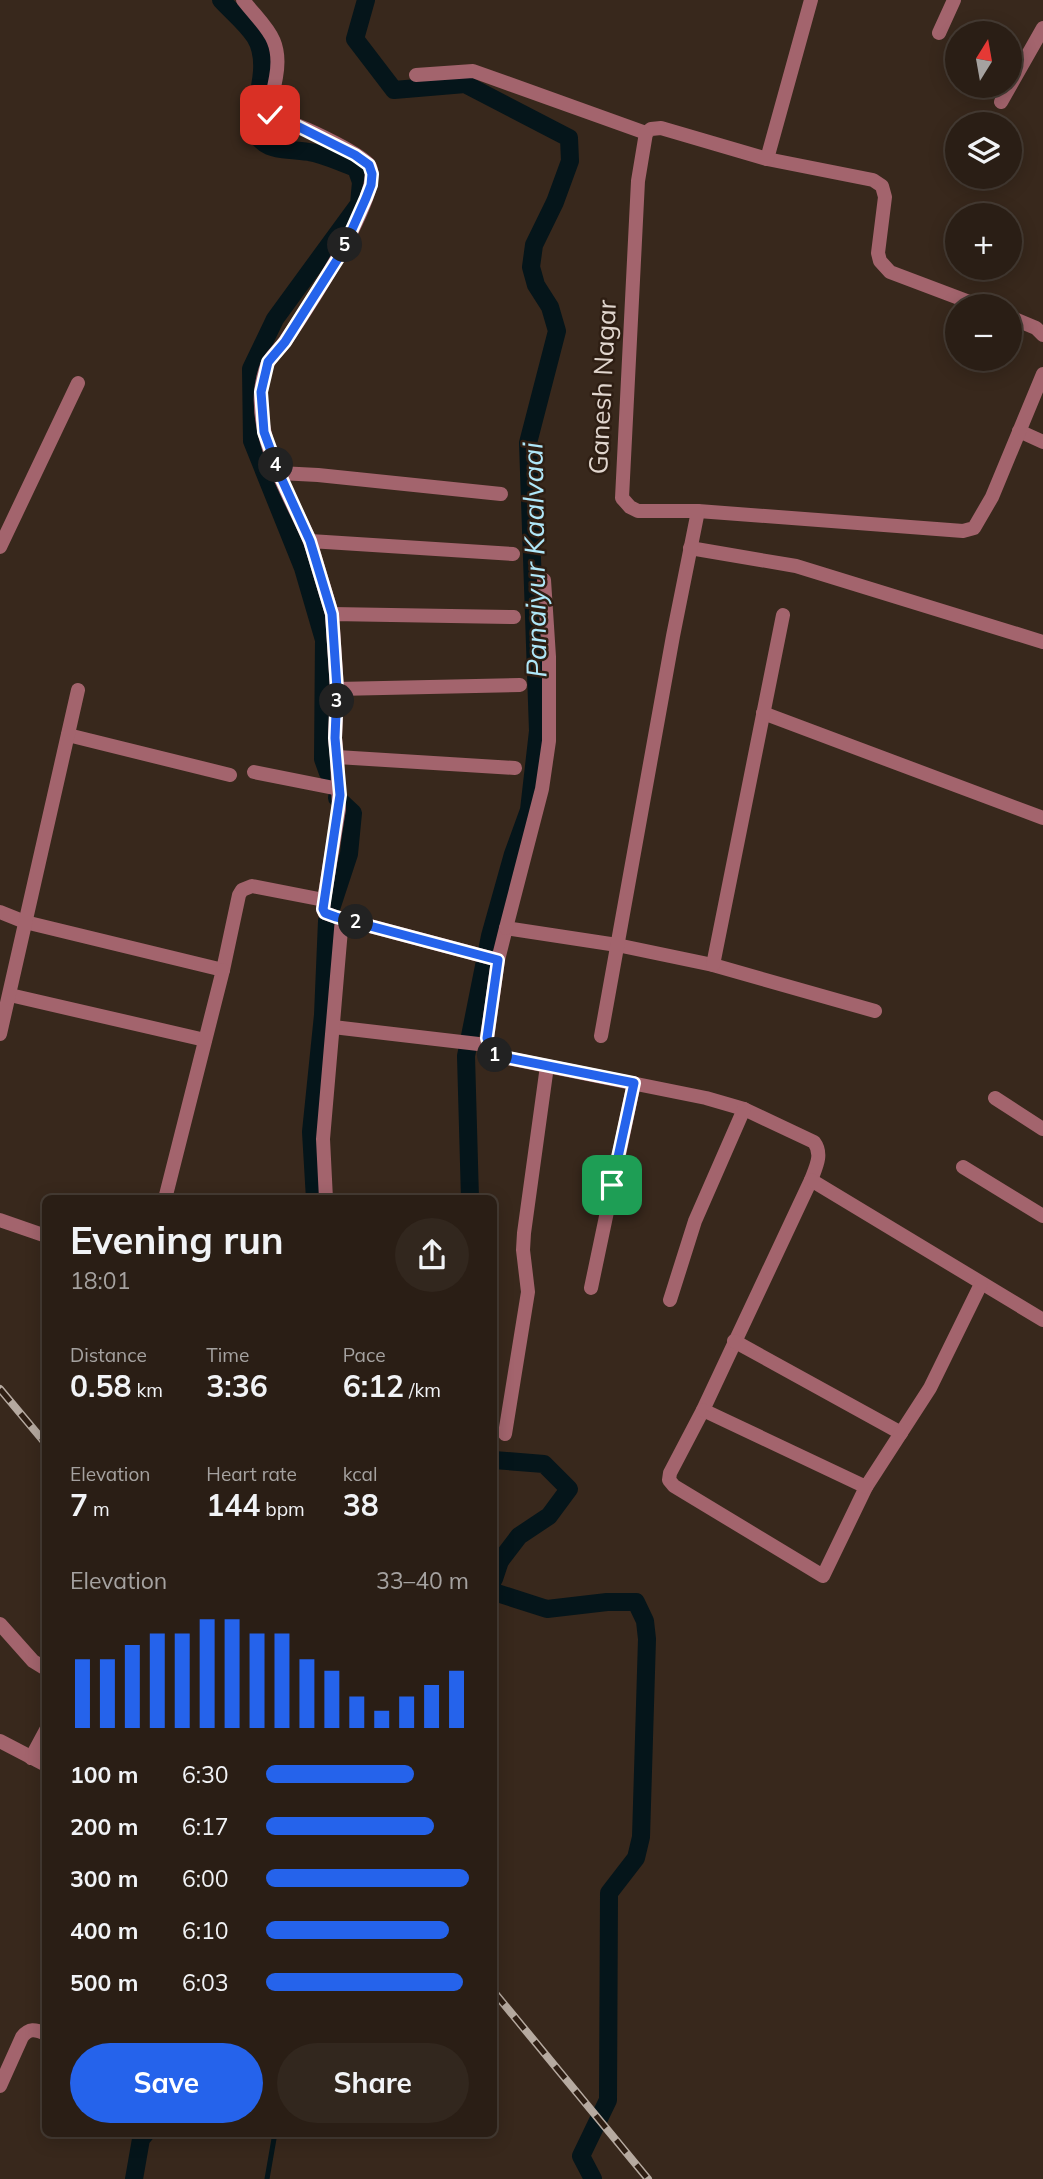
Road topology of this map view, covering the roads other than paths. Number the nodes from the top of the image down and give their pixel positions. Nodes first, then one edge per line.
1 (243, 0) edge
2 (811, 0) edge
3 (954, 0) edge
4 (1043, 28) edge
5 (939, 33) dead end
6 (416, 75) dead end
7 (1001, 103) dead end
8 (646, 133) junction
9 (767, 159) junction
10 (948, 294) edge
11 (1022, 322) edge
12 (1043, 335) edge
13 (1043, 374) edge
14 (78, 383) dead end
15 (1019, 432) junction
16 (1043, 442) edge
17 (279, 473) junction
18 (501, 494) dead end
19 (698, 511) junction
20 (310, 541) junction
21 (0, 547) edge
22 (690, 548) junction
23 (513, 554) dead end
24 (544, 580) dead end
25 (332, 614) junction
26 (783, 615) dead end
27 (514, 617) dead end
28 (1043, 642) edge
29 (520, 685) dead end
30 (337, 689) junction
31 (78, 690) dead end
32 (763, 713) junction
33 (68, 735) junction
34 (337, 757) junction
35 (515, 768) dead end
36 (254, 772) dead end
37 (230, 775) dead end
38 (339, 798) junction
39 (1043, 818) edge
40 (0, 912) edge
41 (331, 912) junction
42 (25, 922) junction
43 (506, 928) junction
44 (617, 945) junction
45 (494, 959) junction
46 (713, 965) junction
47 (223, 970) junction
48 (10, 995) junction
49 (875, 1011) dead end
50 (333, 1027) junction
51 (0, 1034) edge
52 (601, 1036) dead end
53 (205, 1040) junction
54 (482, 1045) junction
55 (547, 1066) junction
56 (634, 1083) junction
57 (995, 1098) dead end
58 (744, 1109) junction
59 (1043, 1129) edge
60 (963, 1167) dead end
61 (811, 1181) junction
62 (166, 1195) edge
63 (326, 1195) edge
64 (1043, 1216) edge
65 (0, 1220) edge
66 (42, 1235) edge
67 (981, 1284) junction
68 (591, 1288) dead end
69 (670, 1300) dead end
70 (1043, 1320) edge
71 (734, 1341) junction
72 (703, 1410) junction
73 (901, 1433) junction
74 (505, 1434) dead end
75 (866, 1487) junction
76 (0, 1624) edge
77 (42, 1667) edge
78 (42, 1737) edge
79 (0, 1741) edge
80 (31, 1758) junction
81 (42, 1763) edge
82 (42, 2033) edge
83 (0, 2086) edge

1 - 17 street
2 - 9 street
3 - 5 street
4 - 7 street
6 - 8 street
8 - 9 street
8 - 19 street, Ganesh Nagar
9 - 10 street
11 - 12 street
13 - 15 street
14 - 21 street
15 - 16 street
15 - 19 street
17 - 18 street
17 - 20 street
19 - 22 street
20 - 23 street
20 - 25 street
22 - 28 street
22 - 44 street
24 - 43 street
25 - 27 street
25 - 30 street
26 - 32 street
29 - 30 street
30 - 34 street
31 - 33 street
32 - 39 street
32 - 46 street
33 - 37 street
33 - 42 street
34 - 35 street
34 - 38 street
36 - 38 street
38 - 41 street
40 - 42 street
41 - 45 street
41 - 47 street
41 - 50 street
42 - 47 street
42 - 48 street
43 - 44 street
43 - 45 street
44 - 46 street
44 - 52 street
45 - 54 street
46 - 49 street
47 - 53 street
48 - 51 street
48 - 53 street
50 - 54 street
50 - 63 street
53 - 62 street
54 - 55 street
55 - 56 street
55 - 74 street
56 - 58 street
56 - 68 street
57 - 59 street
58 - 61 street
58 - 69 street
60 - 64 street
61 - 67 street
61 - 71 street
65 - 66 street
67 - 70 street
67 - 73 street
71 - 72 street
71 - 73 street
72 - 75 street
72 - 75 street
73 - 75 street
76 - 77 street
78 - 80 street
79 - 80 street
80 - 81 street
82 - 83 street

